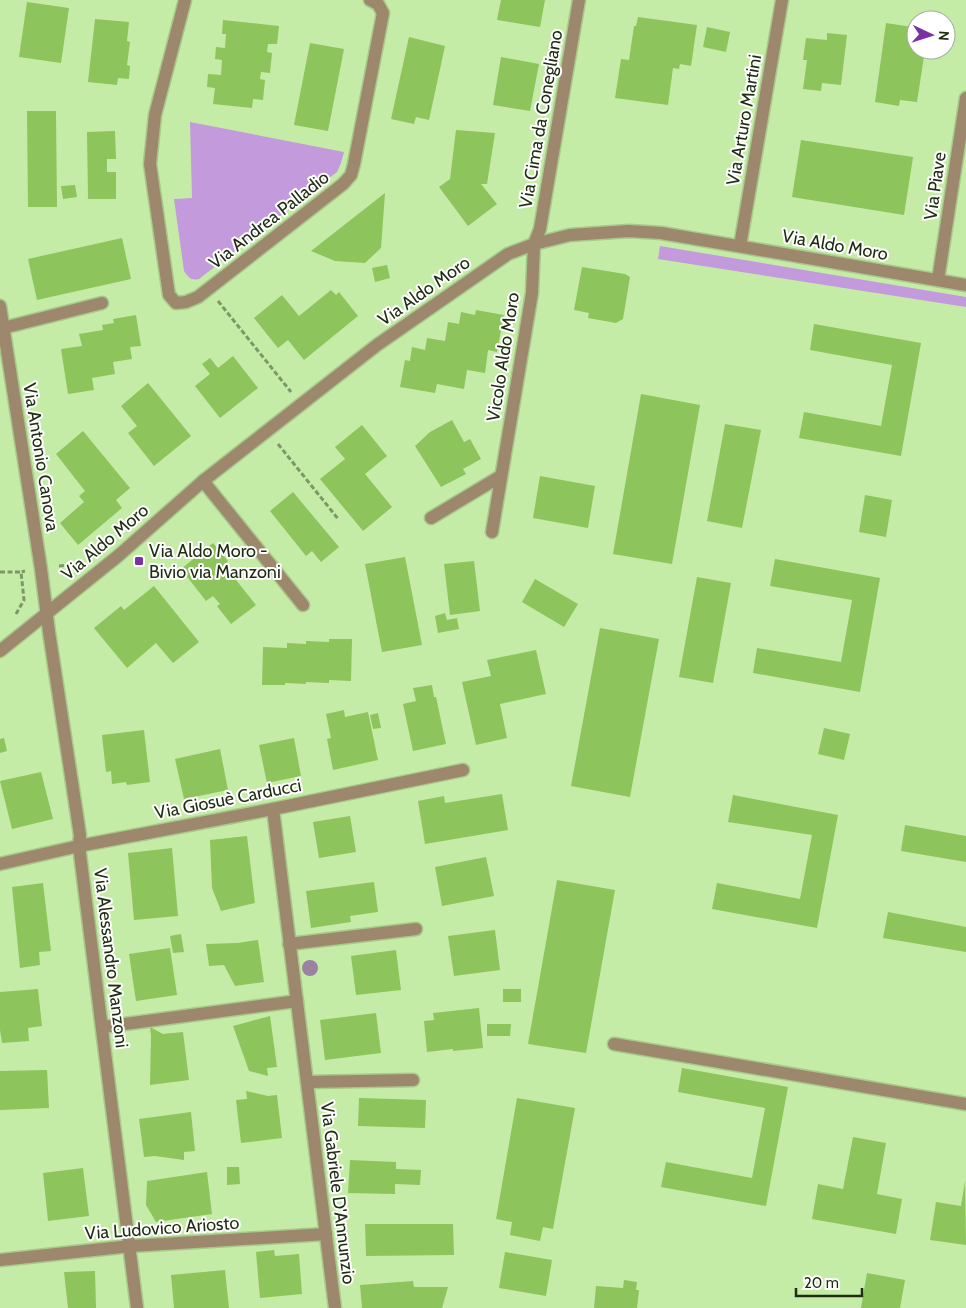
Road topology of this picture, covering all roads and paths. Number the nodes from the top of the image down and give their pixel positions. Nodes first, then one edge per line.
1 (185, 0) edge
2 (370, 0) edge
3 (579, 0) edge
4 (782, 0) edge
5 (966, 98) edge
6 (534, 244) junction
7 (740, 246) junction
8 (938, 280) junction
9 (966, 284) edge
10 (209, 289) junction
11 (102, 303) dead end
12 (0, 306) edge
13 (3, 328) junction
14 (293, 393) dead end
15 (278, 444) dead end
16 (501, 476) junction
17 (203, 482) junction
18 (431, 518) dead end
19 (338, 520) dead end
20 (492, 532) dead end
21 (64, 565) dead end
22 (59, 566) dead end
23 (28, 571) dead end
24 (0, 572) edge
25 (21, 572) junction
26 (303, 605) dead end
27 (46, 613) junction
28 (11, 618) dead end
29 (0, 651) edge
30 (463, 770) dead end
31 (272, 809) junction
32 (79, 846) junction
33 (0, 864) edge
34 (416, 929) dead end
35 (289, 944) junction
36 (297, 1002) junction
37 (102, 1027) junction
38 (614, 1044) dead end
39 (413, 1080) dead end
40 (307, 1082) junction
41 (966, 1104) edge
42 (326, 1234) junction
43 (131, 1246) junction
44 (0, 1260) edge
45 (137, 1308) edge
46 (335, 1308) edge

1 - 10 street, Via Andrea Palladio
2 - 10 street, Via Andrea Palladio
3 - 6 street, Via Cima da Conegliano
4 - 7 street, Via Arturo Martini
5 - 8 street, Via Piave
6 - 7 street, Via Aldo Moro
6 - 16 street, Vicolo Aldo Moro
6 - 17 street, Via Aldo Moro
7 - 8 street, Via Aldo Moro
8 - 9 street, Via Aldo Moro
10 - 14 path
11 - 13 street
12 - 13 street, Via Antonio Canova
13 - 27 street, Via Antonio Canova
15 - 19 path
16 - 18 street
16 - 20 street, Vicolo Aldo Moro
17 - 26 street
17 - 27 street, Via Aldo Moro
21 - 22 path
23 - 25 path
24 - 25 path
25 - 28 path
27 - 29 street, Via Aldo Moro
27 - 32 street, Via Alessandro Manzoni
30 - 31 street, Via Giosuè Carducci
31 - 32 street, Via Giosuè Carducci
31 - 35 street, Via Gabriele D'Annunzio
32 - 33 street, Via Giosuè Carducci
32 - 37 street, Via Alessandro Manzoni
34 - 35 street
35 - 36 street, Via Gabriele D'Annunzio
36 - 37 street
36 - 40 street, Via Gabriele D'Annunzio
37 - 43 street, Via Alessandro Manzoni
38 - 41 street
39 - 40 street, Via Gabriele D'Annunzio
40 - 42 street, Via Gabriele D'Annunzio
42 - 43 street, Via Ludovico Ariosto
42 - 46 street, Via Gabriele D'Annunzio
43 - 44 street, Via Ludovico Ariosto
43 - 45 street, Via Alessandro Manzoni

